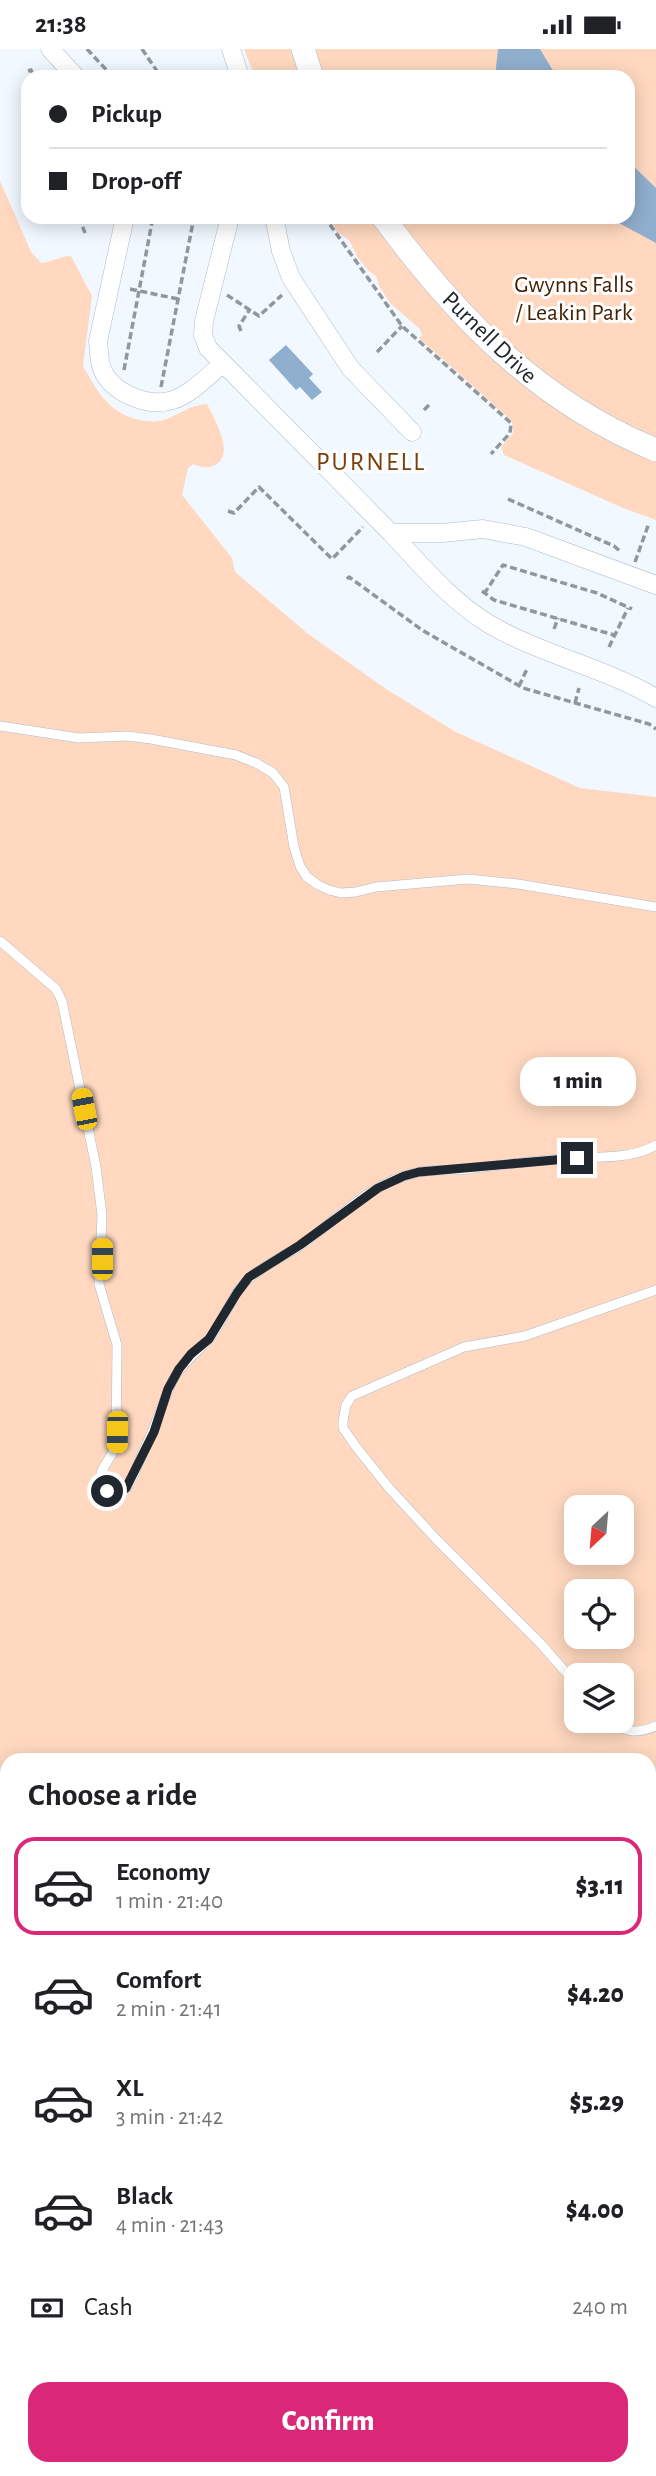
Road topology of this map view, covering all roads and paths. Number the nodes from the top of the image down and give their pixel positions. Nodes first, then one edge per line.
1 (50, 49) edge
2 (87, 49) edge
3 (142, 49) edge
4 (231, 49) edge
5 (303, 49) edge
6 (70, 70) edge
7 (106, 70) edge
8 (156, 70) edge
9 (238, 70) edge
10 (310, 70) edge
11 (82, 224) edge
12 (123, 224) edge
13 (152, 224) edge
14 (193, 224) edge
15 (228, 224) edge
16 (275, 224) edge
17 (330, 224) edge
18 (388, 224) edge
19 (85, 233) dead end
20 (295, 283) junction
21 (130, 289) dead end
22 (139, 291) junction
23 (212, 291) junction
24 (178, 299) junction
25 (251, 309) junction
26 (402, 326) junction
27 (241, 331) dead end
28 (377, 352) dead end
29 (222, 364) junction
30 (126, 373) dead end
31 (160, 391) dead end
32 (431, 403) dead end
33 (424, 410) dead end
34 (412, 432) dead end
35 (656, 450) edge
36 (491, 454) dead end
37 (508, 499) dead end
38 (228, 511) dead end
39 (560, 522) junction
40 (367, 523) dead end
41 (649, 523) dead end
42 (391, 533) junction
43 (555, 533) dead end
44 (635, 562) junction
45 (646, 563) dead end
46 (347, 579) dead end
47 (656, 585) edge
48 (558, 618) junction
49 (554, 629) dead end
50 (614, 635) junction
51 (609, 647) dead end
52 (527, 669) dead end
53 (519, 686) junction
54 (579, 688) dead end
55 (656, 698) edge
56 (575, 703) junction
57 (0, 726) edge
58 (656, 729) edge
59 (656, 907) edge
60 (0, 941) edge
61 (656, 1145) edge
62 (656, 1290) edge
63 (564, 1671) edge
64 (656, 1725) edge
65 (634, 1732) edge

1 - 6 street
2 - 7 path
3 - 8 path
4 - 9 street
5 - 10 street
11 - 19 path
12 - 29 street
13 - 22 path
14 - 24 path
15 - 23 street
16 - 20 street
17 - 26 path
18 - 35 street, Purnell Drive
20 - 25 path
20 - 34 street
21 - 22 path
22 - 24 path
22 - 30 path
23 - 25 path
23 - 29 street
24 - 31 path
25 - 27 path
26 - 28 path
26 - 36 path
29 - 42 street
32 - 33 path
37 - 39 path
38 - 40 path
39 - 43 path
39 - 44 path
41 - 44 path
42 - 47 street
42 - 55 street
44 - 45 path
46 - 53 path
48 - 49 path
48 - 50 path
48 - 50 path
50 - 51 path
52 - 53 path
53 - 56 path
54 - 56 path
56 - 58 path
57 - 59 lane
60 - 61 lane
62 - 63 lane
64 - 65 lane

